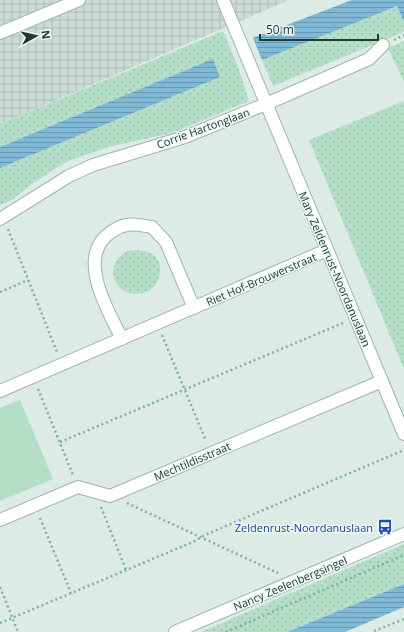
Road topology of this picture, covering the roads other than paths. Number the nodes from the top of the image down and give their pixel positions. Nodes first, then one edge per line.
1 (79, 0) edge
2 (223, 0) edge
3 (0, 33) edge
4 (383, 45) dead end
5 (266, 104) junction
6 (2, 218) edge
7 (328, 250) junction
8 (194, 308) junction
9 (122, 339) junction
10 (382, 381) junction
11 (0, 391) edge
12 (404, 434) edge
13 (0, 520) edge
14 (404, 534) edge
15 (175, 632) edge

1 - 3 street
2 - 5 street, Mary Zeldenrust-Noordanuslaan
4 - 5 street, Corrie Hartonglaan
5 - 6 street, Corrie Hartonglaan
5 - 7 street, Mary Zeldenrust-Noordanuslaan
7 - 8 street, Riet Hof-Brouwerstraat
7 - 10 street, Mary Zeldenrust-Noordanuslaan
8 - 9 street, Riet Hof-Brouwerstraat
8 - 9 street, Riet Hof-Brouwerstraat
9 - 11 street, Riet Hof-Brouwerstraat
10 - 12 street, Mary Zeldenrust-Noordanuslaan
10 - 13 street, Mechtildisstraat
14 - 15 street, Nancy Zeelenbergsingel

